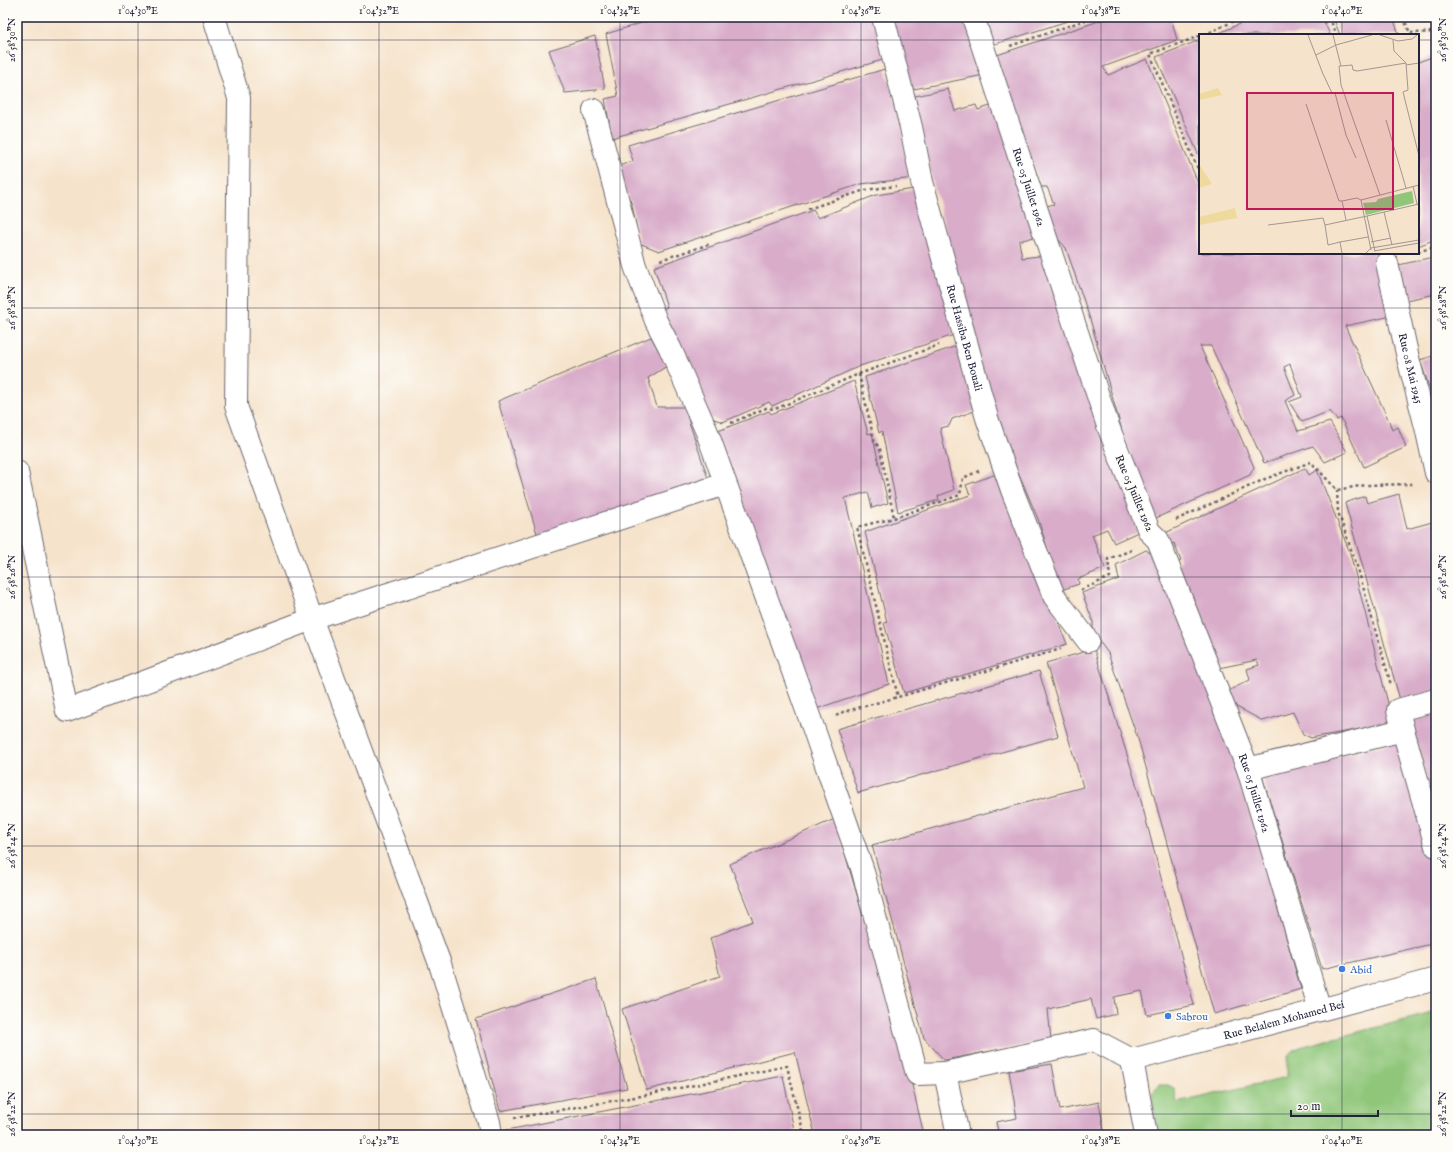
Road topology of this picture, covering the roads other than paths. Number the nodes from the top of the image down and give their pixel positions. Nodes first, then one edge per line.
1 (214, 17) edge
2 (883, 17) edge
3 (974, 17) edge
4 (594, 110) dead end
5 (1387, 263) dead end
6 (17, 472) edge
7 (1428, 479) edge
8 (725, 484) junction
9 (312, 619) junction
10 (1088, 641) road end
11 (1436, 700) edge
12 (1401, 720) junction
13 (1248, 769) junction
14 (1436, 846) edge
15 (1436, 979) edge
16 (1320, 1010) junction
17 (1132, 1060) junction
18 (945, 1073) junction
19 (490, 1129) edge
20 (958, 1135) edge
21 (1146, 1135) edge

1 - 9 street
2 - 10 street, Rue Hassiba Ben Bouali
3 - 13 street, Rue 05 Juillet 1962
4 - 8 street
5 - 7 street, Rue 08 Mai 1945
6 - 9 street
8 - 9 street
8 - 18 street
9 - 19 street
11 - 12 street
12 - 13 street
12 - 14 street
13 - 16 street, Rue 05 Juillet 1962
15 - 16 street, Rue Belalem Mohamed Bei
16 - 17 street, Rue Belalem Mohamed Bei
17 - 18 street
17 - 21 street
18 - 20 street

